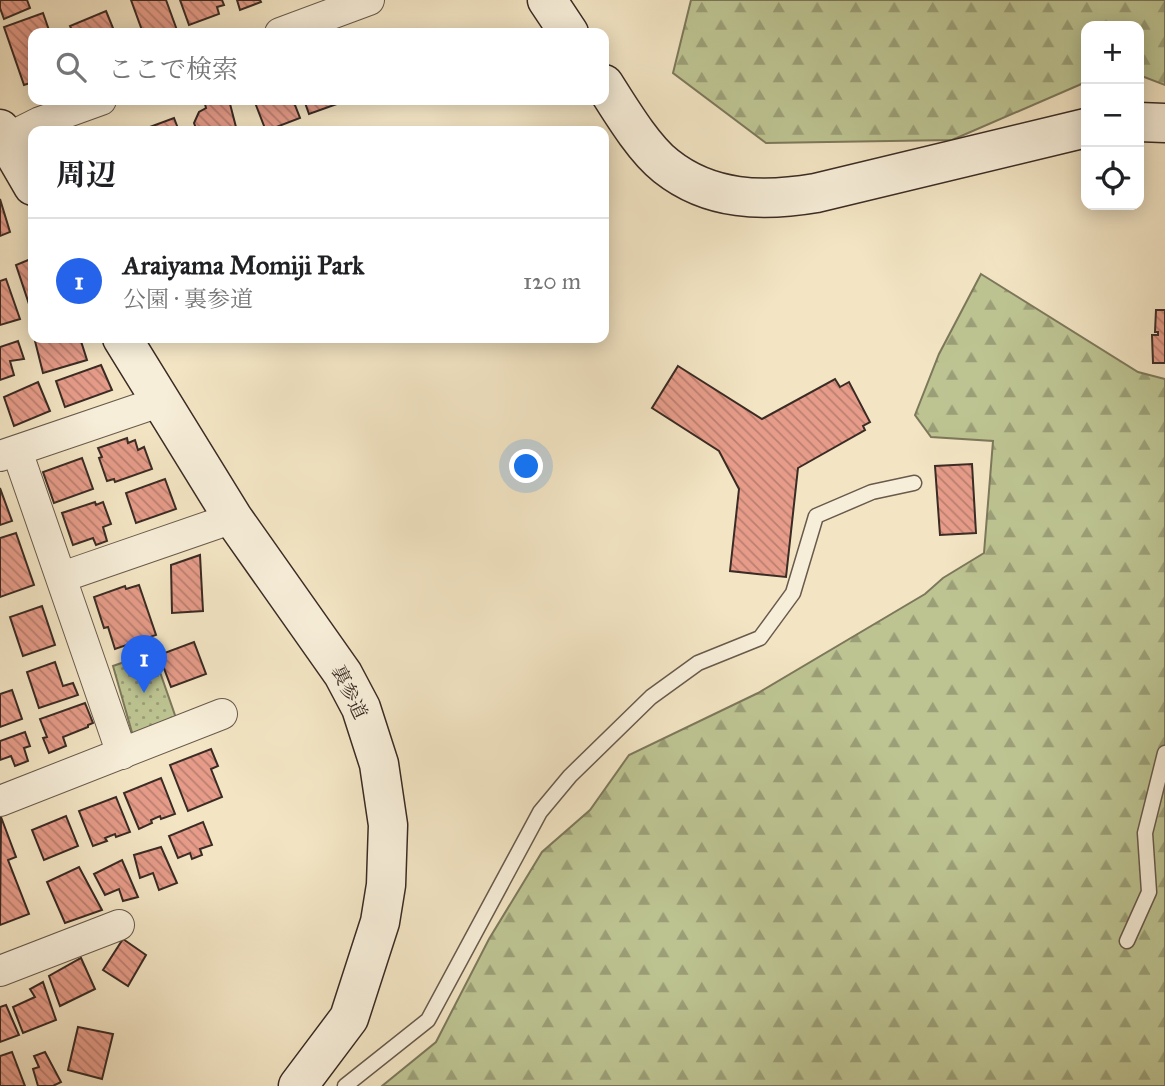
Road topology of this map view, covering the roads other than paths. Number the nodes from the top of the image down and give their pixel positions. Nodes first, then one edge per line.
1 (369, 0) edge
2 (547, 0) edge
3 (293, 28) edge
4 (566, 28) edge
5 (609, 91) edge
6 (87, 105) edge
7 (1144, 122) edge
8 (1165, 123) edge
9 (1081, 129) edge
10 (3, 134) edge
11 (28, 177) edge
12 (125, 343) edge
13 (159, 402) junction
14 (8, 453) edge
15 (914, 483) dead end
16 (233, 517) junction
17 (62, 577) junction
18 (222, 714) dead end
19 (1165, 753) edge
20 (122, 754) junction
21 (0, 801) edge
22 (119, 925) dead end
23 (1127, 941) dead end
24 (0, 971) edge
25 (298, 1086) edge
26 (345, 1086) edge

1 - 3 street
2 - 4 street
5 - 9 street
6 - 10 street
7 - 8 street
10 - 11 street
12 - 13 street, 裏参道
13 - 14 street
13 - 16 street, 裏参道
14 - 17 street
15 - 26 lane
16 - 17 street
16 - 25 street, 裏参道
17 - 20 street
18 - 20 street
19 - 23 lane
20 - 21 street
22 - 24 street

